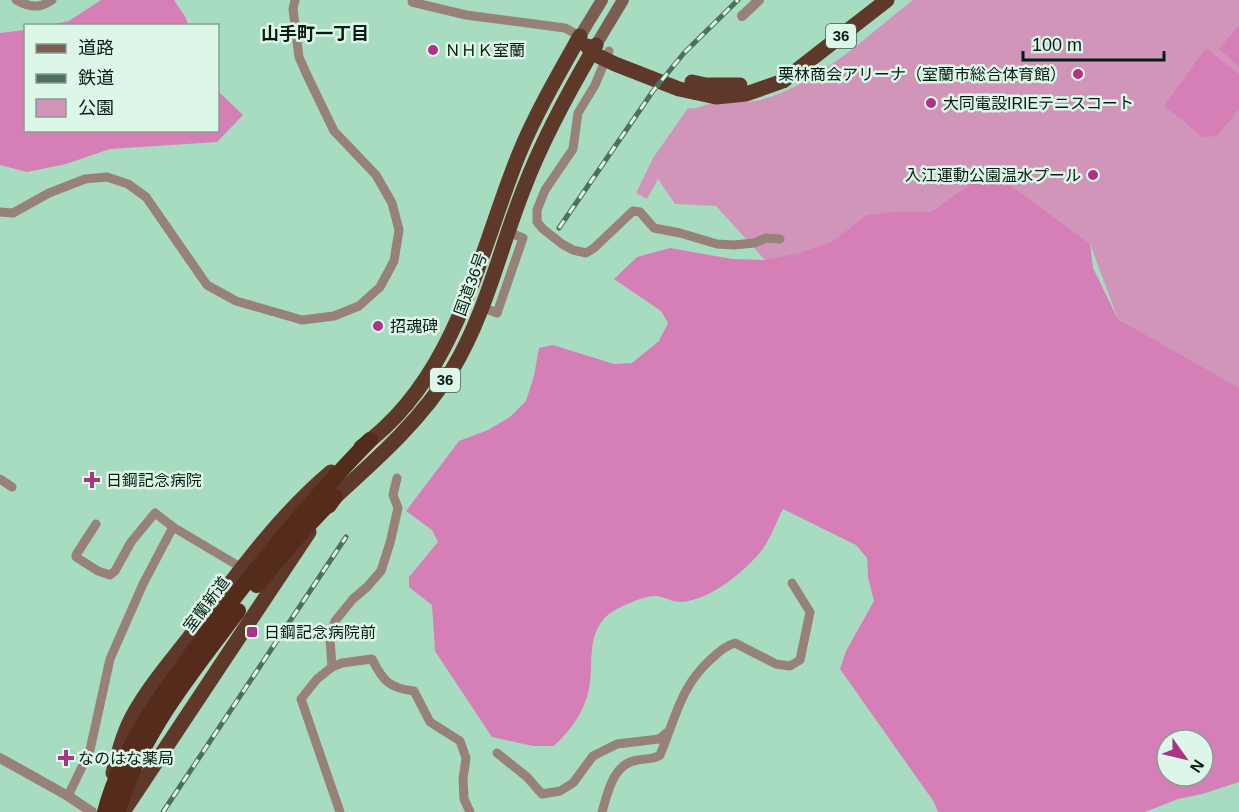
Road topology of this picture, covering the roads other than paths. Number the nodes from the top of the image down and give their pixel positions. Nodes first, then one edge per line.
1 (16, 0) edge
2 (52, 0) edge
3 (295, 0) edge
4 (602, 0) edge
5 (623, 0) edge
6 (759, 0) edge
7 (887, 0) edge
8 (412, 2) dead end
9 (742, 16) dead end
10 (580, 36) junction
11 (606, 55) junction
12 (0, 212) edge
13 (780, 239) dead end
14 (370, 440) junction
15 (397, 478) dead end
16 (0, 479) edge
17 (12, 487) dead end
18 (335, 497) junction
19 (96, 524) dead end
20 (173, 527) junction
21 (273, 557) junction
22 (242, 568) junction
23 (792, 583) dead end
24 (332, 667) junction
25 (670, 731) junction
26 (497, 753) dead end
27 (0, 758) edge
28 (68, 796) junction
29 (92, 812) edge
30 (98, 812) edge
31 (105, 812) edge
32 (117, 812) edge
33 (123, 812) edge
34 (340, 812) edge
35 (470, 812) edge
36 (602, 812) edge

1 - 2 street
3 - 12 street
4 - 10 main road
5 - 11 main road
6 - 9 street
7 - 11 highway, 36
8 - 10 street
10 - 11 highway
10 - 14 highway, 国道36号 / 36
11 - 13 street
11 - 18 highway, 国道36号 / 36
14 - 21 highway, 室蘭新道 / 36
14 - 22 highway, 国道36号
15 - 24 street
16 - 17 street
18 - 21 highway, 室蘭新道 / 36
18 - 33 highway, 国道36号
19 - 20 street
20 - 22 street
20 - 28 street
21 - 31 highway, 室蘭新道 / 36
21 - 32 highway, 室蘭新道 / 36
22 - 30 highway, 国道36号
23 - 25 street
24 - 34 street
24 - 35 street
25 - 26 street
25 - 36 street
27 - 28 street
28 - 29 street

